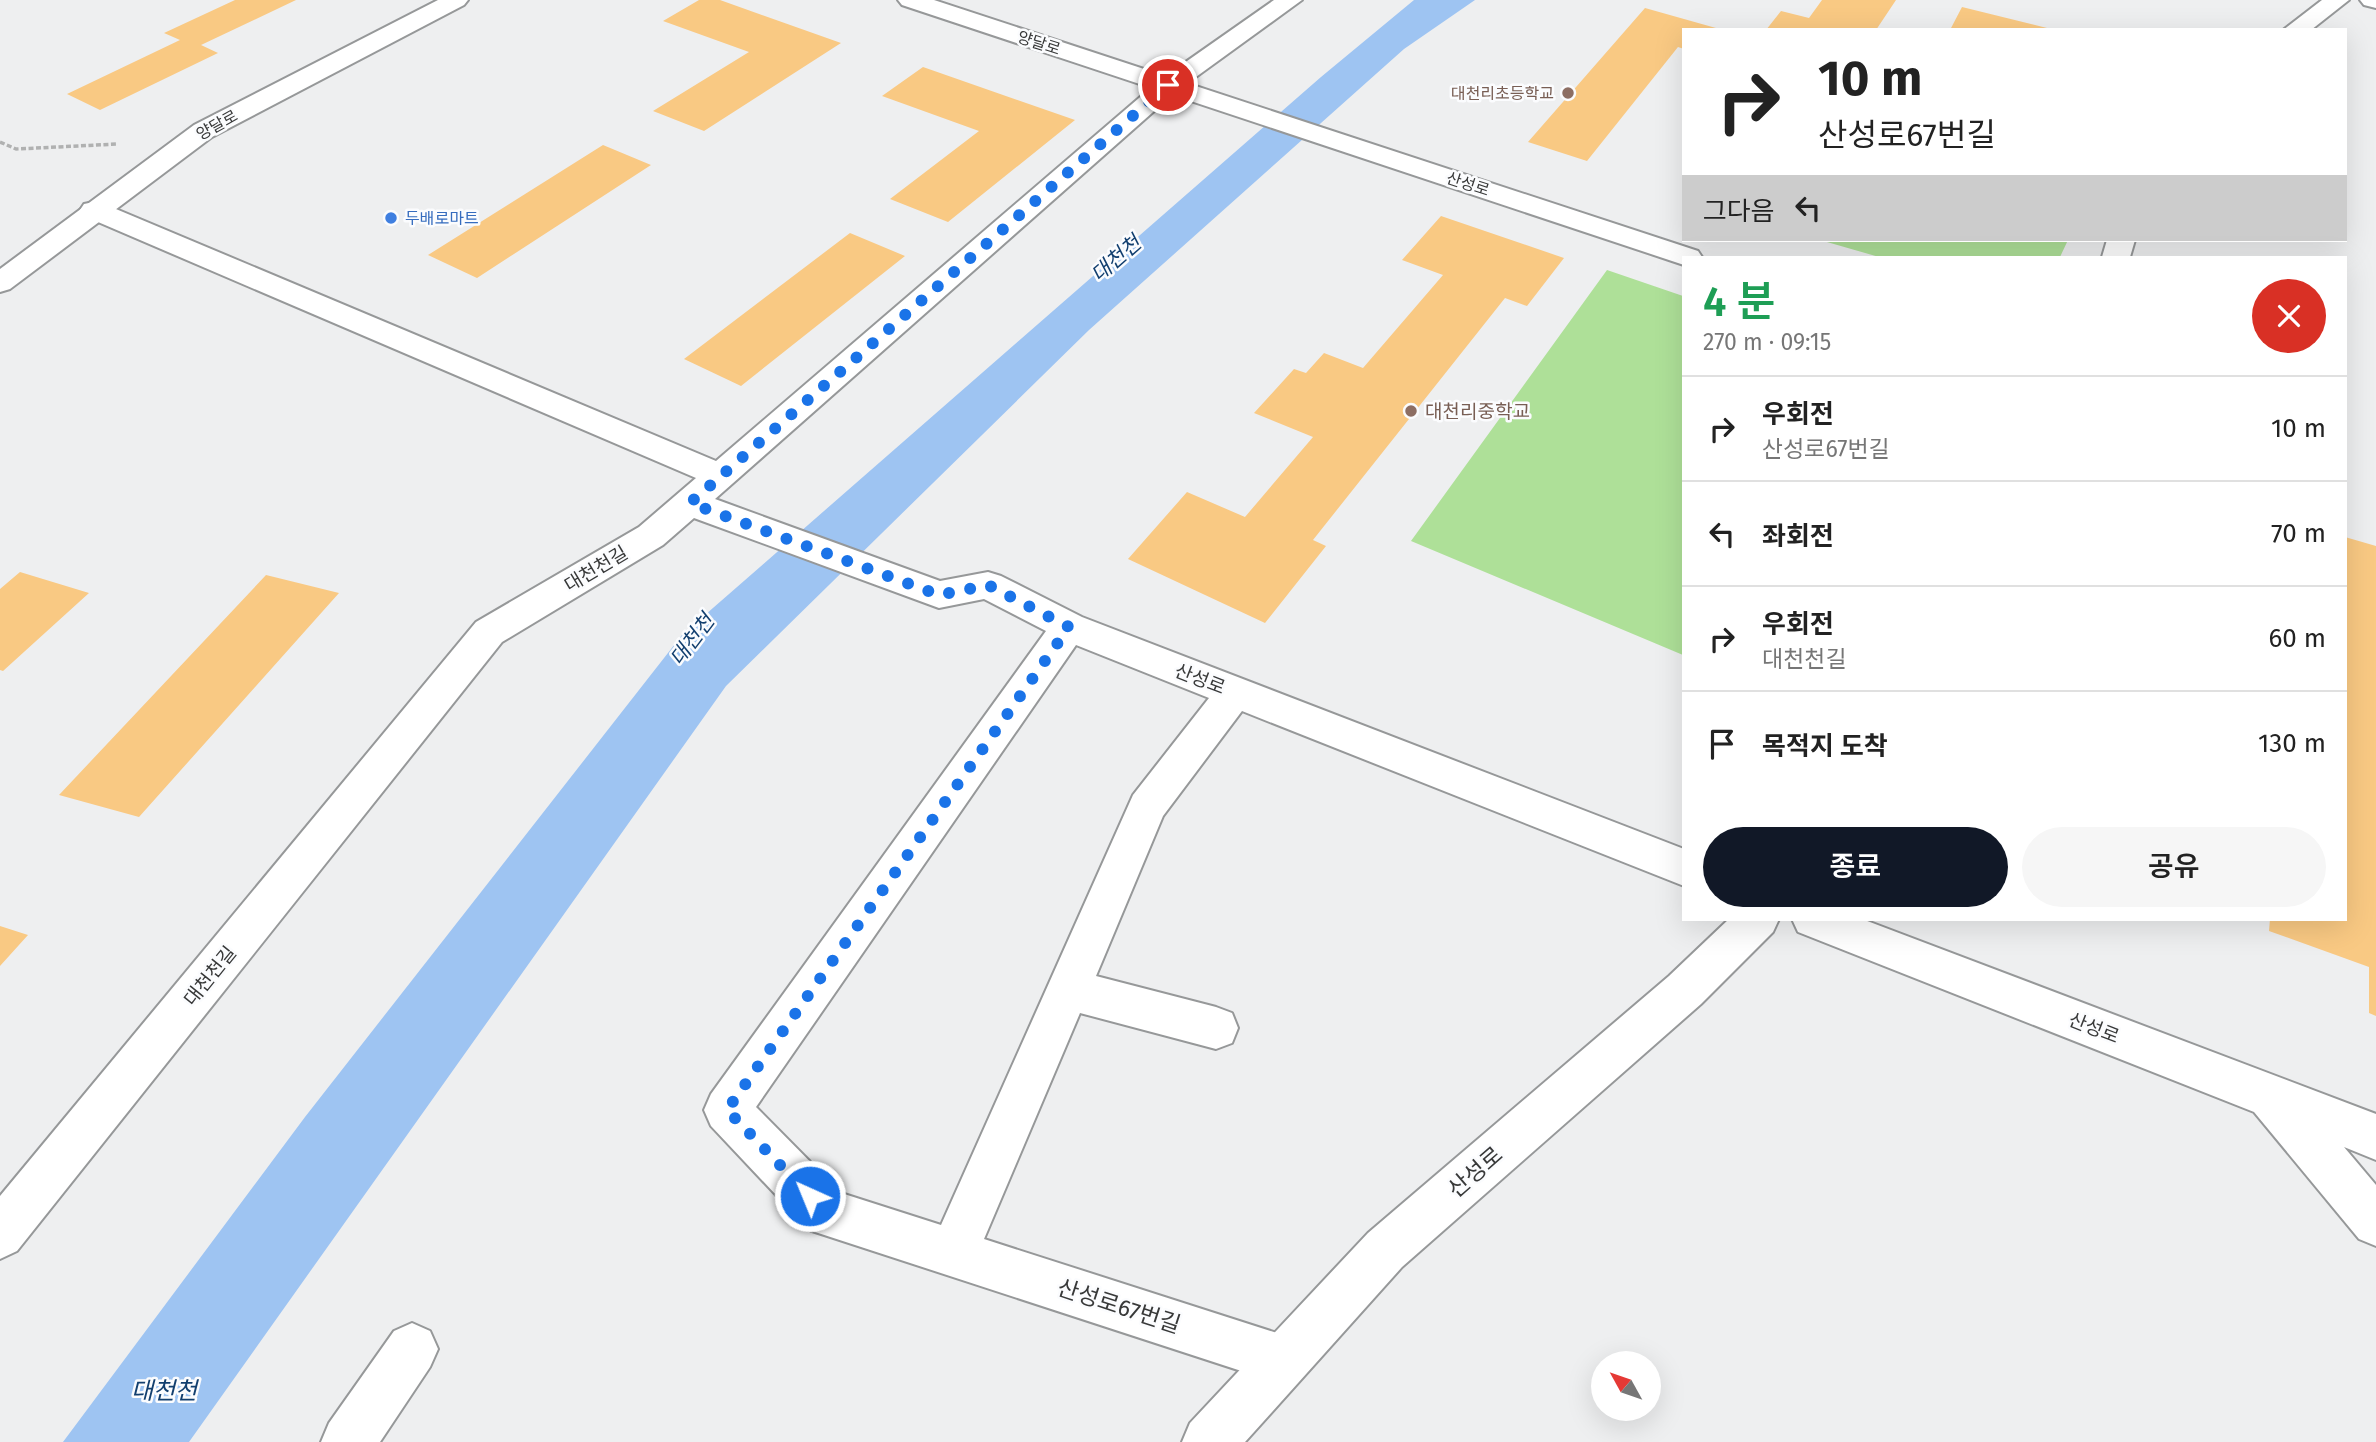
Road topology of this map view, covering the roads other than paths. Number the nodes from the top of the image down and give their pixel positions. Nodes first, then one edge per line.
1 (456, 0) edge
2 (910, 0) edge
3 (1290, 0) edge
4 (2337, 0) edge
5 (2298, 28) edge
6 (1184, 90) junction
7 (94, 210) junction
8 (1685, 256) edge
9 (0, 283) edge
10 (720, 476) junction
11 (690, 503) junction
12 (1069, 627) junction
13 (1235, 692) junction
14 (1682, 867) edge
15 (1756, 921) edge
16 (1818, 921) edge
17 (1067, 989) junction
18 (1216, 1028) dead end
19 (2268, 1095) junction
20 (2376, 1137) edge
21 (2376, 1222) edge
22 (0, 1234) edge
23 (953, 1254) junction
24 (412, 1349) dead end
25 (1284, 1359) junction
26 (348, 1442) edge
27 (1209, 1442) edge

1 - 7 street, 양달로
2 - 6 street, 양달로
3 - 6 street, 대천천길
4 - 5 street
6 - 8 street, 산성로
6 - 10 street, 대천천길
7 - 9 street, 양달로
7 - 10 street
10 - 11 street, 대천천길
11 - 12 street, 산성로
11 - 22 street, 대천천길
12 - 13 street, 산성로
12 - 23 street, 산성로67번길
13 - 14 street, 산성로
13 - 17 street
15 - 25 street, 산성로
16 - 19 street, 산성로
17 - 18 street
17 - 23 street
19 - 20 street, 산성로
19 - 21 street
23 - 25 street, 산성로67번길
24 - 26 street
25 - 27 street, 산성로

